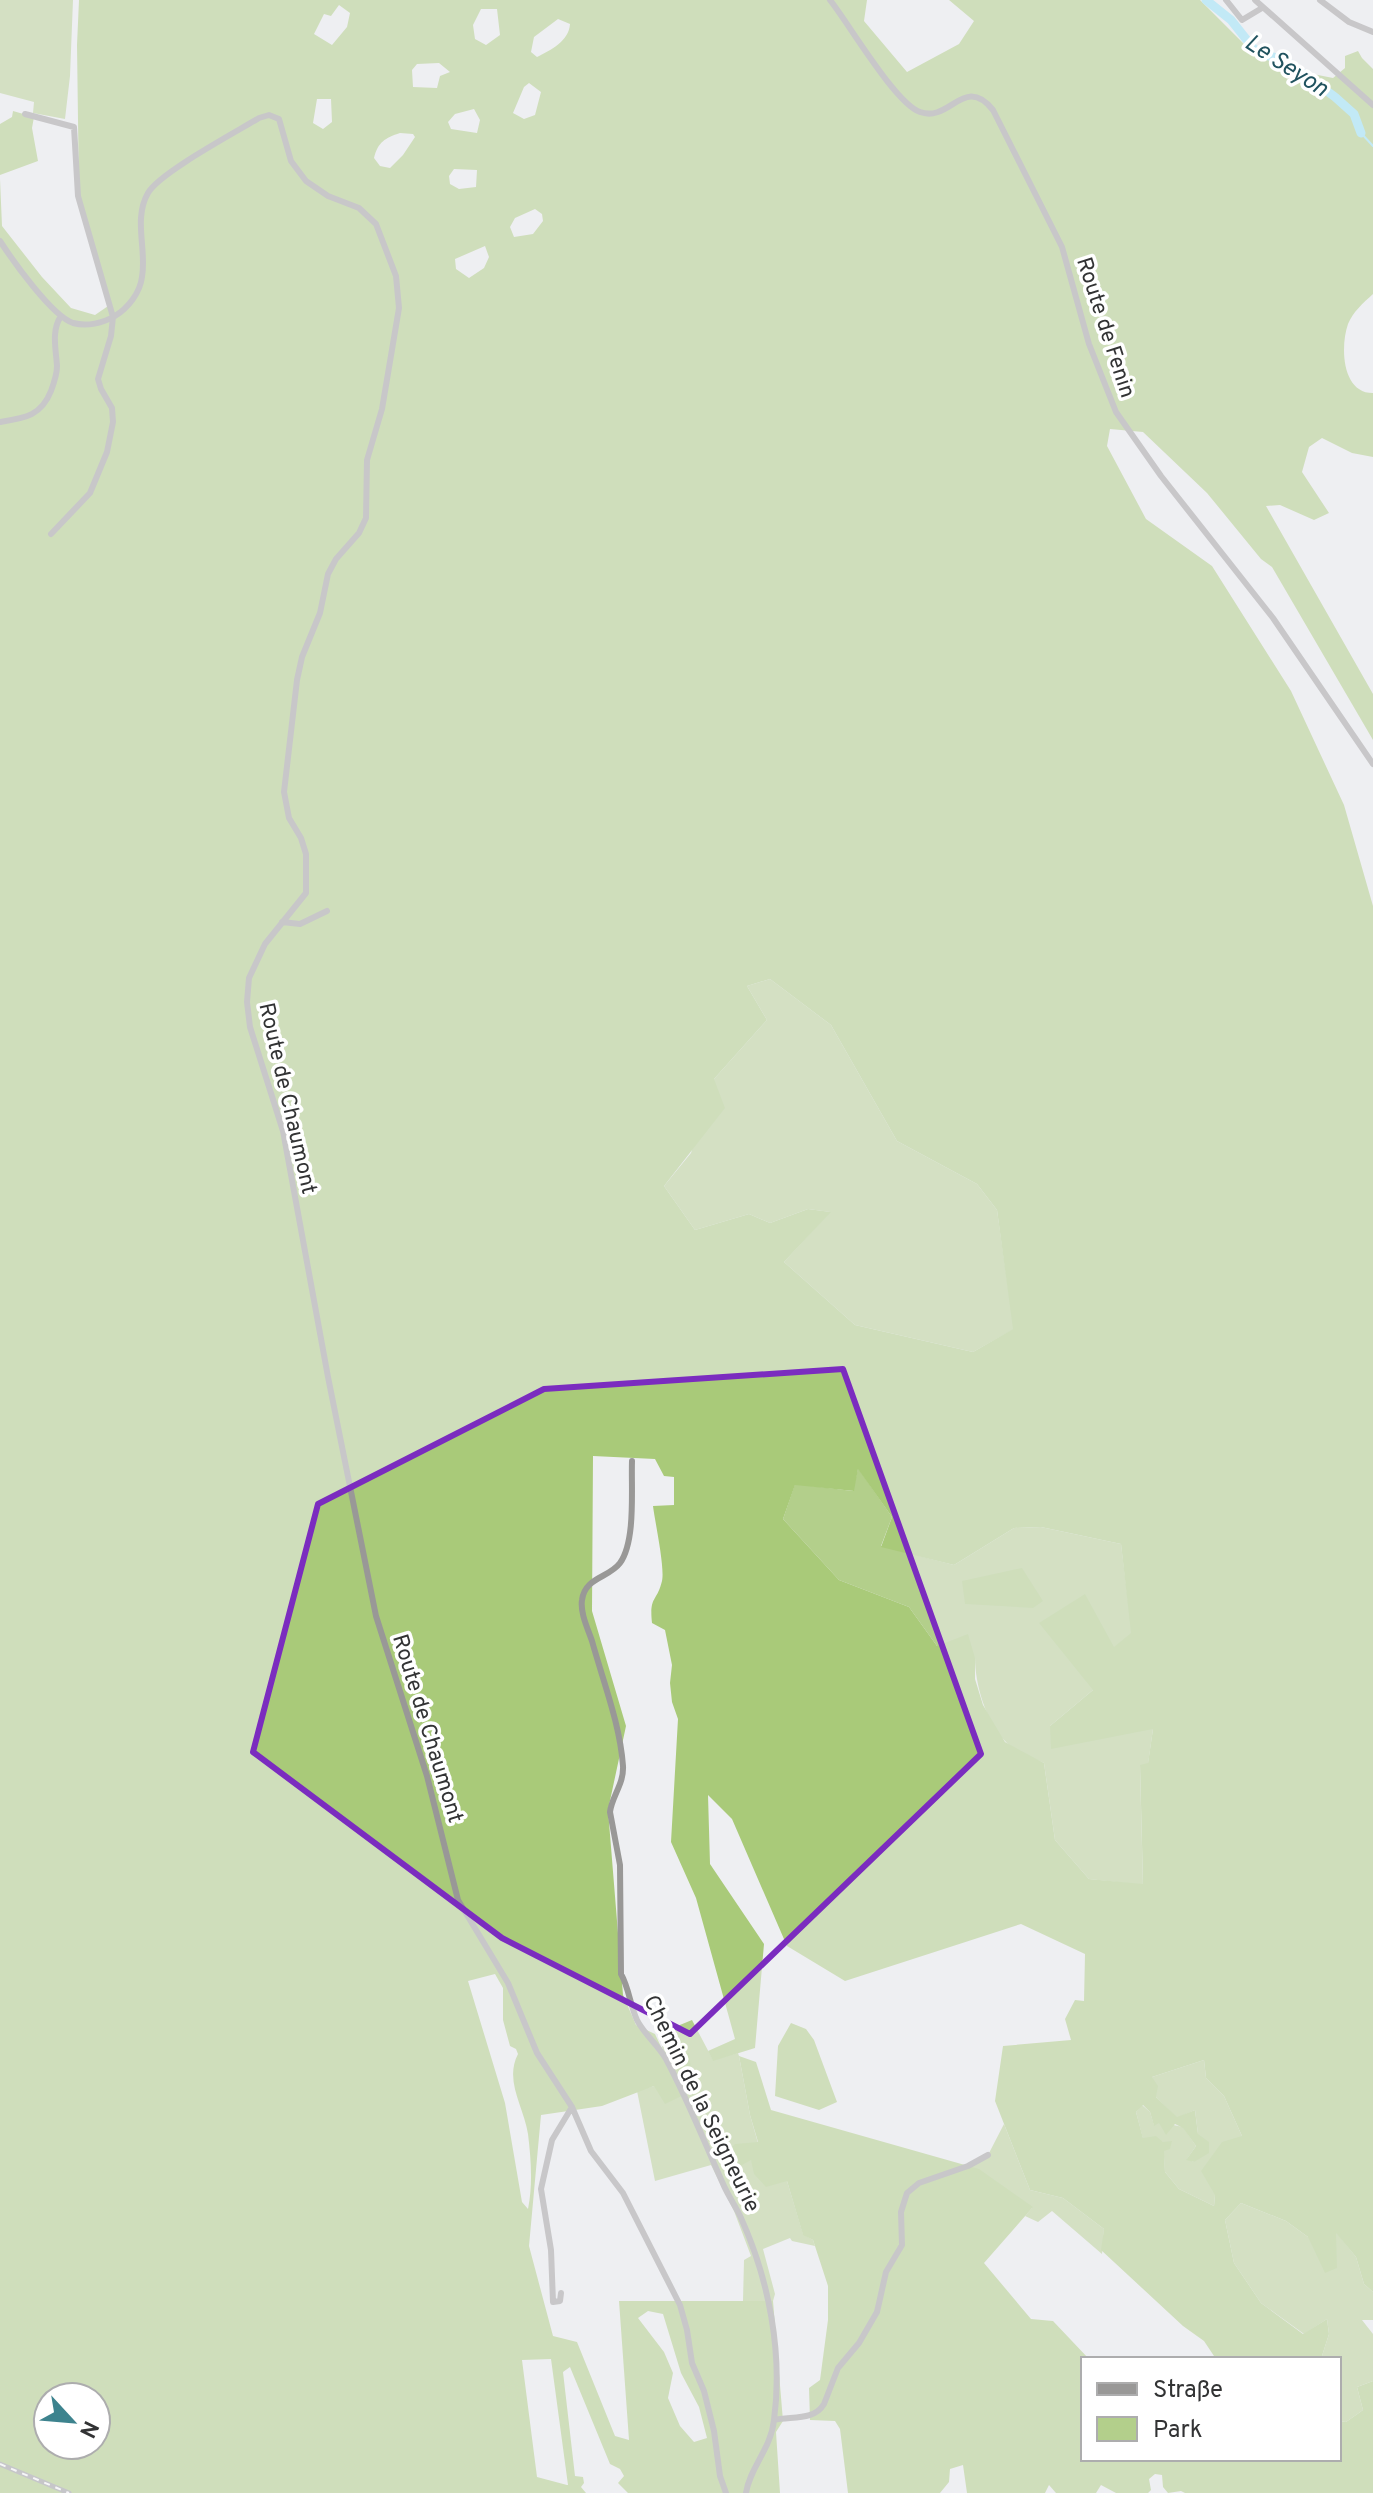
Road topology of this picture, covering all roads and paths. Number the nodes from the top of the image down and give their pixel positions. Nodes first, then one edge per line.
1 (830, 0) edge
2 (1226, 0) edge
3 (1255, 0) edge
4 (1320, 0) edge
5 (1262, 8) junction
6 (1373, 32) edge
7 (1373, 105) edge
8 (25, 114) dead end
9 (0, 241) edge
10 (61, 316) junction
11 (113, 317) junction
12 (0, 422) edge
13 (51, 534) dead end
14 (1373, 764) edge
15 (327, 911) dead end
16 (282, 922) junction
17 (632, 1461) dead end
18 (572, 2107) junction
19 (988, 2155) dead end
20 (561, 2293) dead end
21 (774, 2420) junction
22 (726, 2493) edge
23 (746, 2493) edge

1 - 14 street, Route de Fenin
2 - 5 street
3 - 5 street
4 - 6 street
5 - 7 street
8 - 11 street
9 - 10 street
10 - 11 street
10 - 12 street
11 - 13 street
11 - 16 street, Route de Chaumont
15 - 16 street
16 - 18 street, Route de Chaumont
17 - 21 street, Chemin de la Seigneurie
18 - 20 street
18 - 22 street, Route de Chaumont
19 - 21 street
21 - 23 street, Chemin de la Seigneurie

